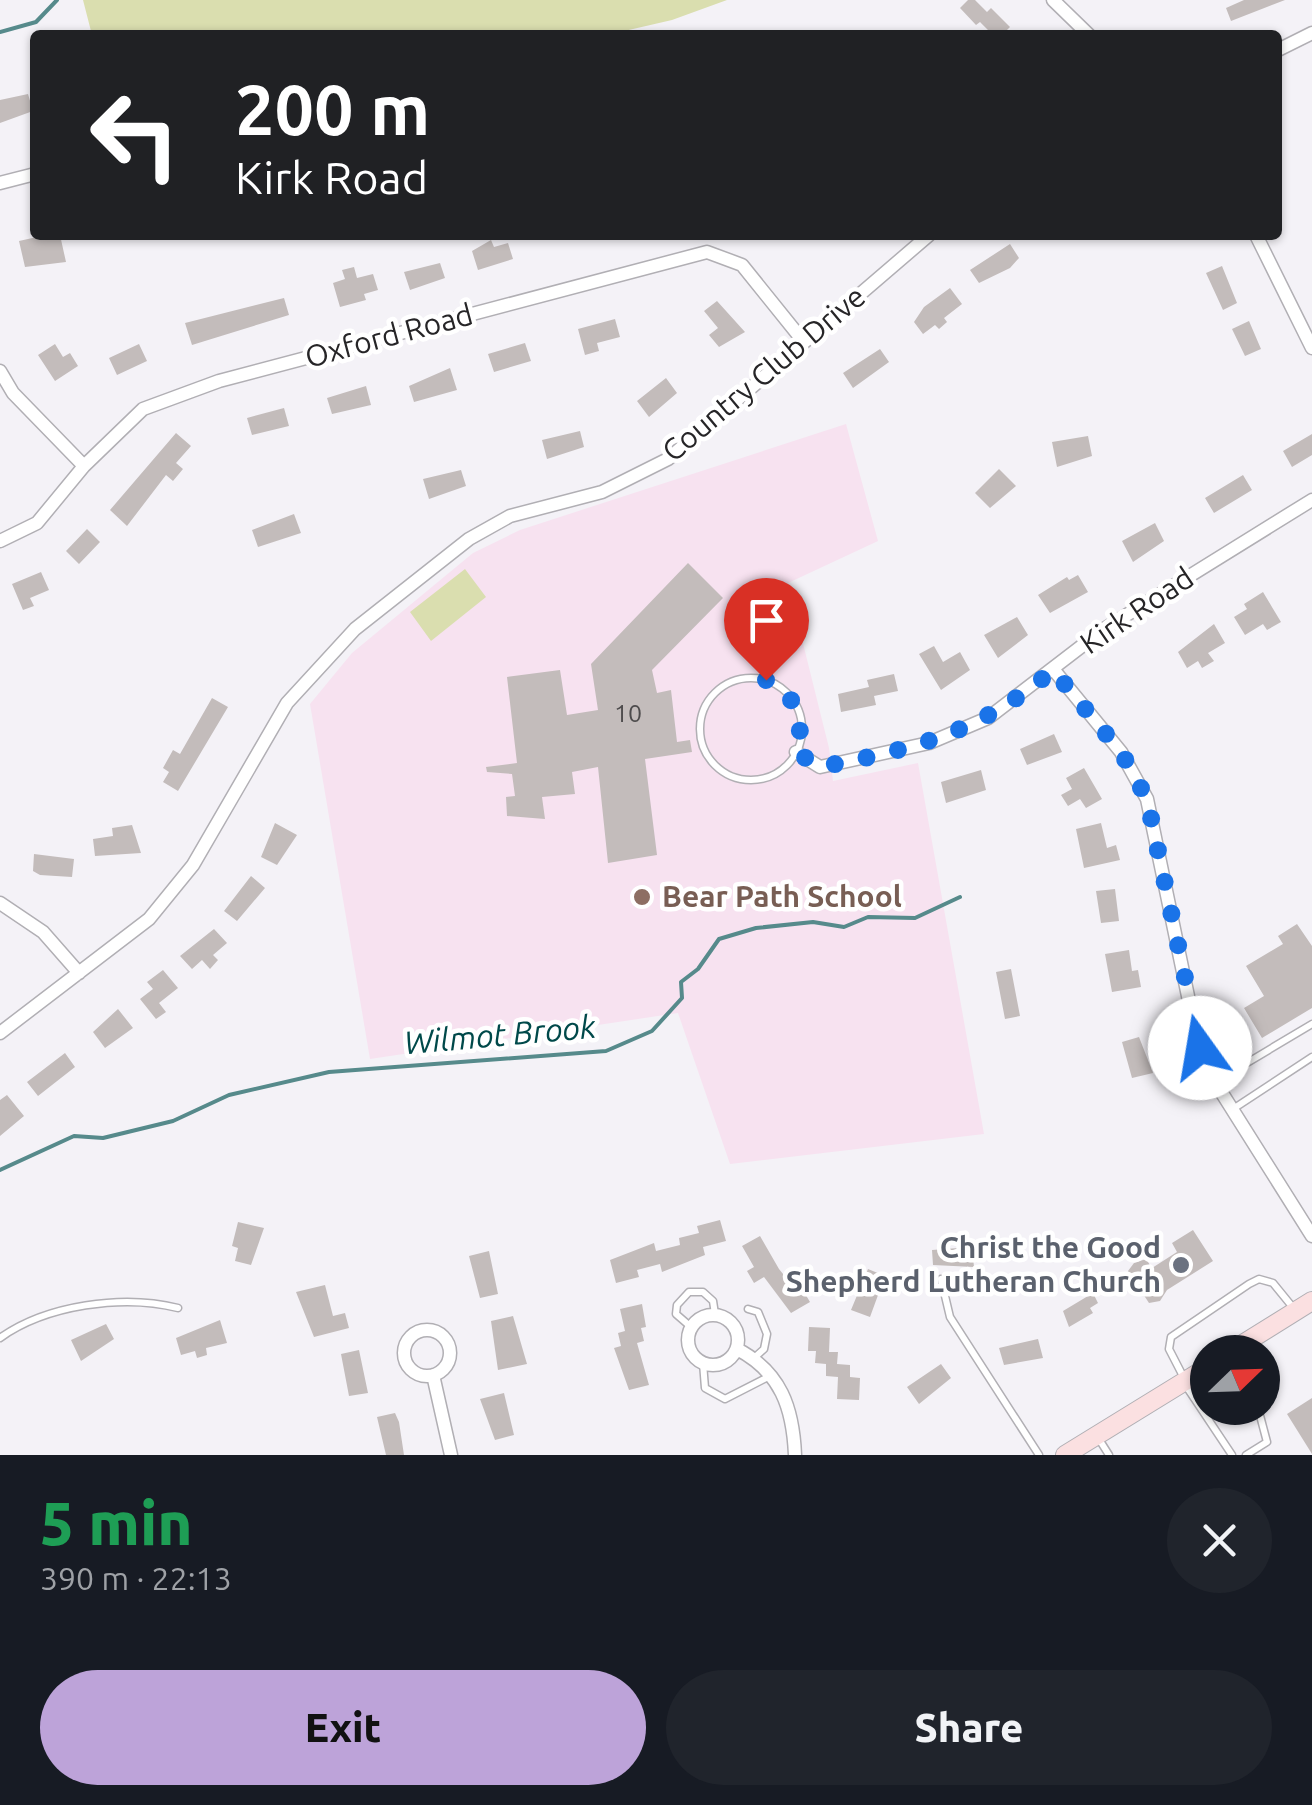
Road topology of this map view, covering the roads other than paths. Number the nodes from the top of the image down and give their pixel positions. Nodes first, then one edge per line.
1 (1053, 0) edge
2 (1084, 30) edge
3 (1312, 34) edge
4 (1282, 48) edge
5 (30, 175) edge
6 (0, 183) edge
7 (923, 240) edge
8 (1258, 240) edge
9 (804, 342) junction
10 (1312, 348) edge
11 (0, 371) edge
12 (84, 466) junction
13 (1312, 500) edge
14 (0, 541) edge
15 (1053, 670) junction
16 (796, 752) junction
17 (0, 903) edge
18 (79, 973) junction
19 (1312, 1024) edge
20 (0, 1033) edge
21 (1312, 1057) edge
22 (1215, 1082) junction
23 (1232, 1109) junction
24 (1312, 1236) edge
25 (941, 1279) dead end
26 (1304, 1307) edge
27 (178, 1308) dead end
28 (748, 1309) dead end
29 (715, 1314) junction
30 (691, 1327) junction
31 (1259, 1335) edge
32 (0, 1338) edge
33 (736, 1349) junction
34 (754, 1358) junction
35 (703, 1363) junction
36 (433, 1376) dead end
37 (770, 1376) junction
38 (1190, 1379) edge
39 (1185, 1382) junction
40 (1263, 1425) edge
41 (1096, 1435) junction
42 (451, 1455) edge
43 (795, 1455) edge
44 (1039, 1455) edge
45 (1064, 1455) edge
46 (1109, 1455) edge
47 (1232, 1455) edge
48 (1246, 1455) edge

1 - 2 street
3 - 4 street
5 - 6 street
7 - 9 street, Country Club Drive
8 - 10 street
9 - 12 street, Oxford Road
9 - 18 street, Country Club Drive
11 - 12 street
12 - 14 street, Oxford Road
13 - 15 street, Kirk Road
15 - 16 street, Kirk Road
15 - 22 street
16 - 16 lane
17 - 18 street
18 - 20 street, Country Club Drive
19 - 22 lane
21 - 23 lane
22 - 23 street
23 - 24 street
25 - 44 lane
26 - 31 main road
26 - 39 lane
27 - 32 lane
28 - 34 lane
29 - 30 street
29 - 30 lane
29 - 33 street
30 - 35 street
33 - 34 street
33 - 35 street
34 - 37 street
35 - 37 lane
36 - 42 street
37 - 43 street
38 - 39 main road
39 - 41 main road
39 - 47 lane
40 - 48 lane
41 - 45 main road
41 - 46 lane

